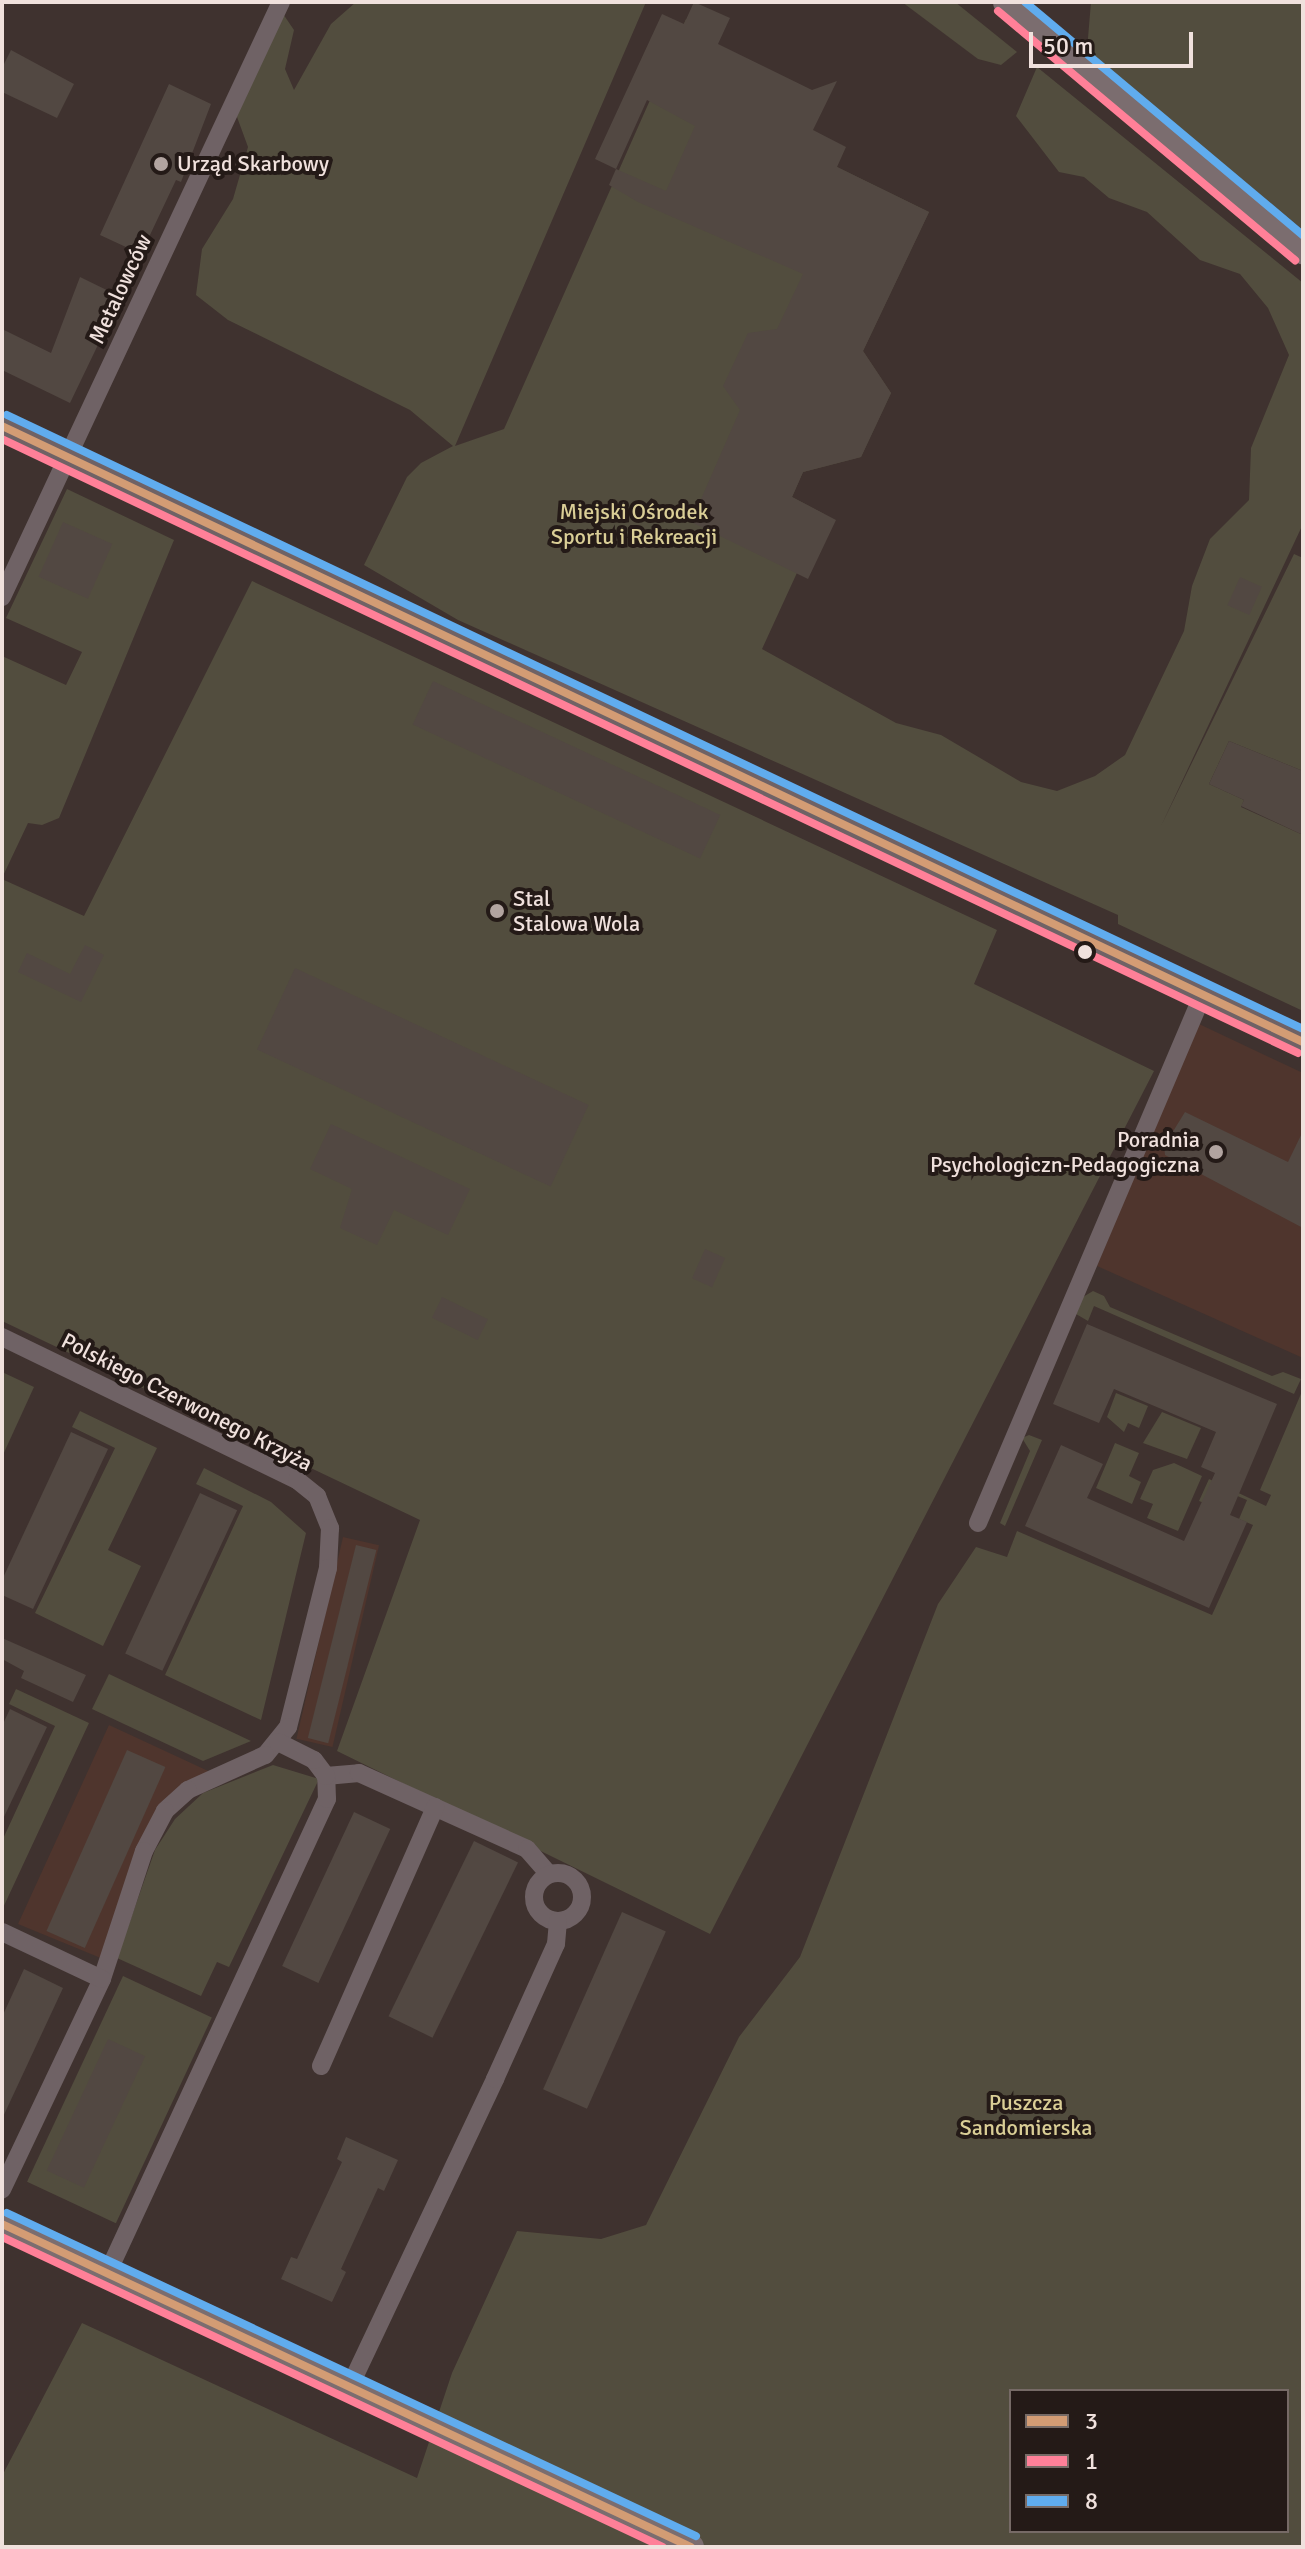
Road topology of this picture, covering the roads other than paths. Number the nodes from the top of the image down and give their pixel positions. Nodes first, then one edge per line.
1 (281, 2) edge
2 (1006, 2) edge
3 (1303, 251) edge
4 (2, 426) edge
5 (68, 457) junction
6 (2, 597) edge
7 (1203, 994) junction
8 (1303, 1042) edge
9 (2, 1337) edge
10 (978, 1523) dead end
11 (278, 1742) junction
12 (326, 1776) junction
13 (435, 1807) junction
14 (549, 1874) junction
15 (558, 1921) junction
16 (2, 1932) edge
17 (102, 1979) junction
18 (321, 2066) dead end
19 (2, 2190) edge
20 (2, 2224) edge
21 (108, 2272) junction
22 (350, 2386) junction
23 (691, 2547) edge

1 - 5 street, Metalowców
2 - 3 street
4 - 5 street
5 - 6 street, Metalowców
5 - 7 street
7 - 8 street
7 - 10 street
9 - 11 street, Polskiego Czerwonego Krzyża
11 - 12 street
11 - 17 street
12 - 13 street
12 - 21 street
13 - 14 street
13 - 18 street
14 - 15 street
14 - 15 street
15 - 22 street
16 - 17 street
17 - 19 street
20 - 21 street
21 - 22 street
22 - 23 street

